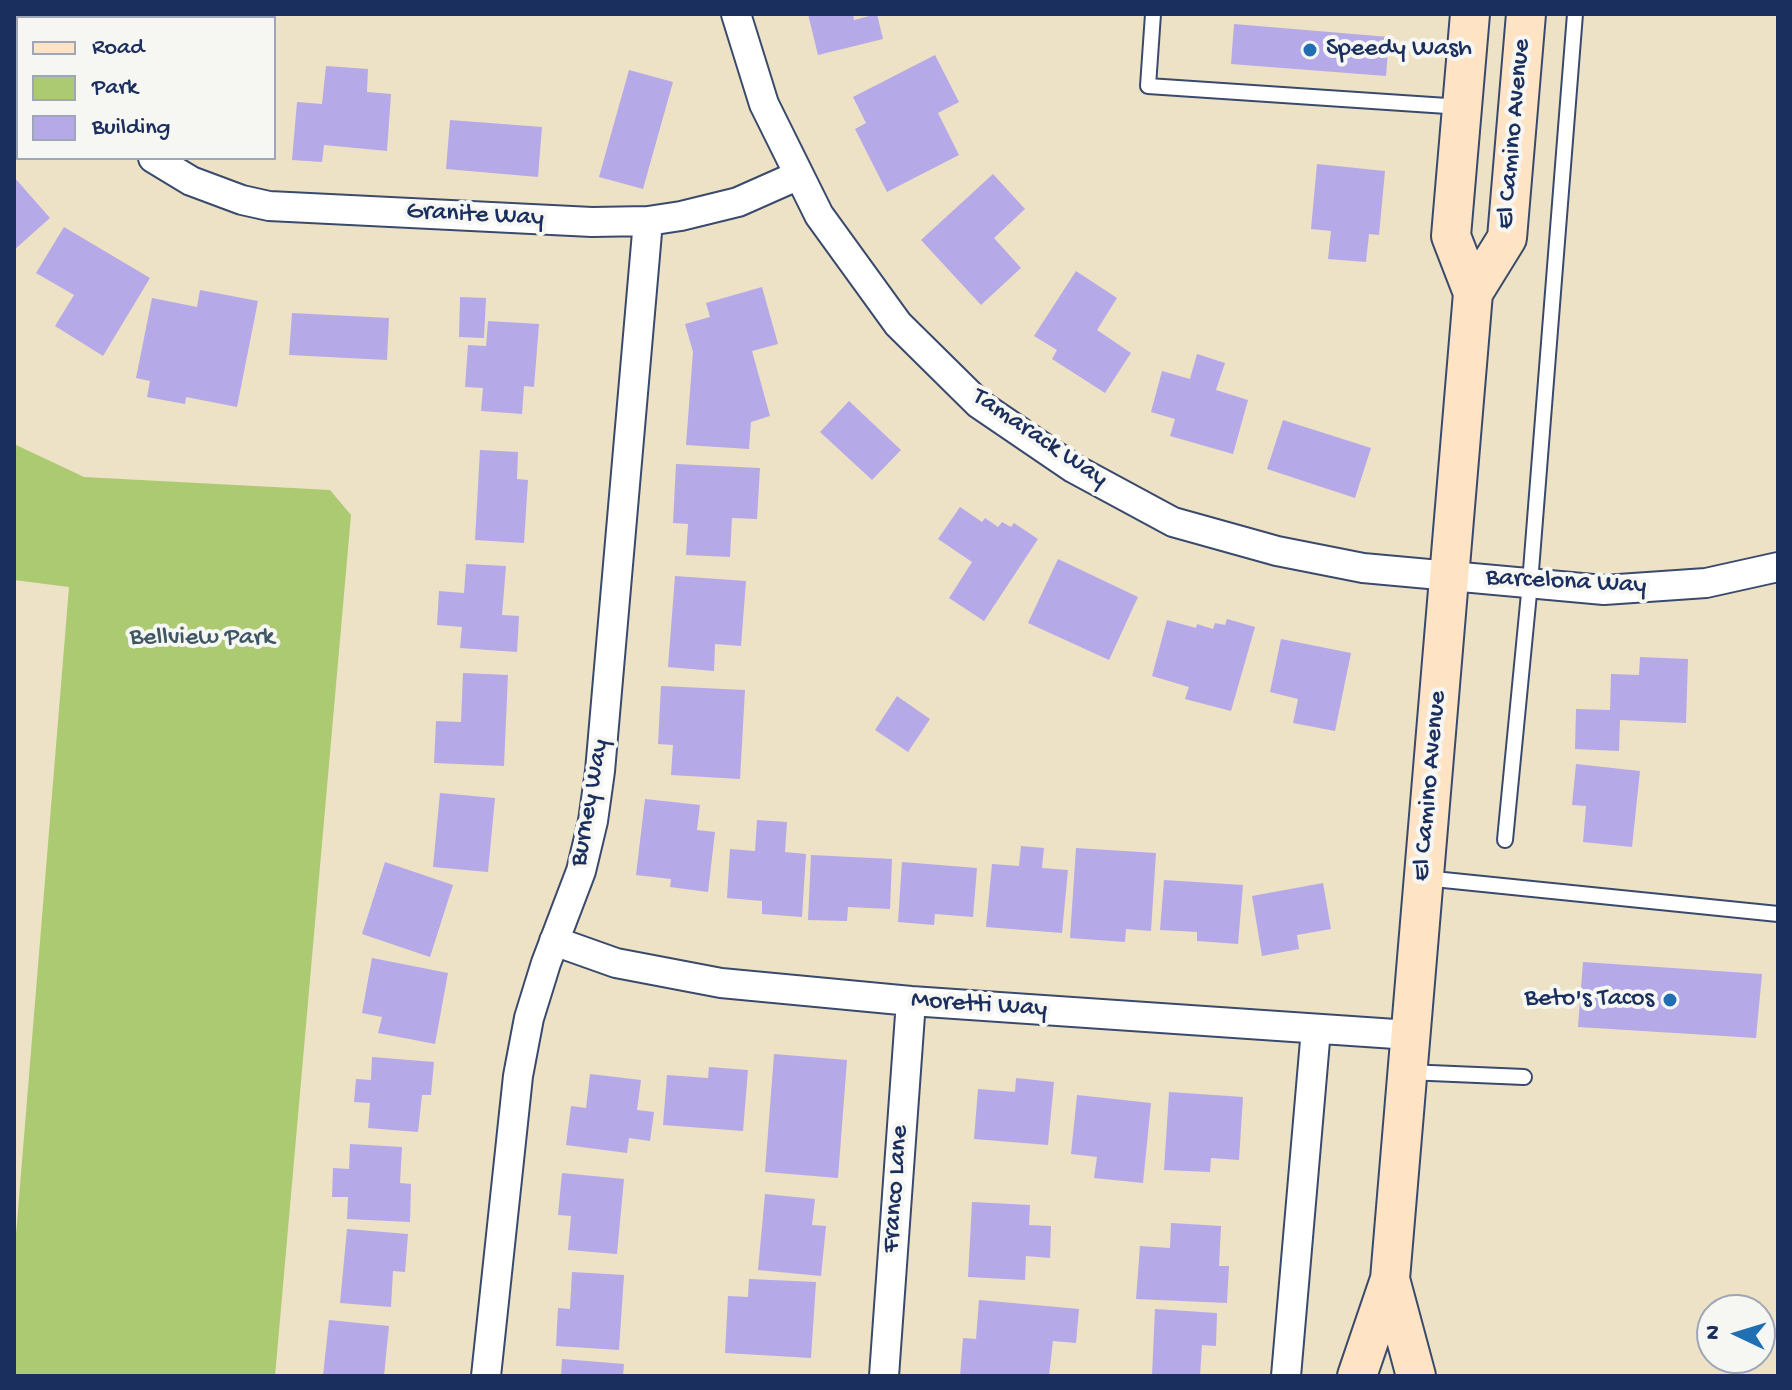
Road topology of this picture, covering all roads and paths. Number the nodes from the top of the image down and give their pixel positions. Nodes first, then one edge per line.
1 (736, 14) edge
2 (1153, 14) edge
3 (1470, 14) edge
4 (1526, 14) edge
5 (1575, 14) edge
6 (1462, 108) junction
7 (156, 160) edge
8 (799, 175) junction
9 (648, 221) junction
10 (1473, 293) junction
11 (1778, 567) edge
12 (1449, 576) junction
13 (1530, 583) junction
14 (1505, 840) dead end
15 (1423, 878) junction
16 (1778, 914) edge
17 (554, 941) junction
18 (911, 1001) junction
19 (1316, 1029) junction
20 (1408, 1054) junction
21 (1524, 1077) dead end
22 (1390, 1279) junction
23 (486, 1376) edge
24 (884, 1376) edge
25 (1286, 1376) edge
26 (1357, 1376) edge
27 (1416, 1376) edge

1 - 8 street, Tamarack Way
2 - 6 lane
3 - 6 main road, El Camino Avenue
4 - 10 main road, El Camino Avenue
5 - 13 lane
6 - 10 main road, El Camino Avenue
7 - 9 street, Granite Way
8 - 9 street, Granite Way
8 - 12 street, Tamarack Way
9 - 17 street, Burney Way
10 - 12 main road, El Camino Avenue
11 - 13 street, Barcelona Way
12 - 13 street, Barcelona Way
12 - 15 main road, El Camino Avenue
13 - 14 lane
15 - 16 lane
15 - 20 main road, El Camino Avenue
17 - 18 street, Moretti Way
17 - 23 street, Burney Way
18 - 19 street, Moretti Way
18 - 24 street, Franco Lane
19 - 20 street, Moretti Way
19 - 25 street
20 - 21 lane
20 - 22 main road, El Camino Avenue
22 - 26 main road, El Camino Avenue
22 - 27 main road, El Camino Avenue

